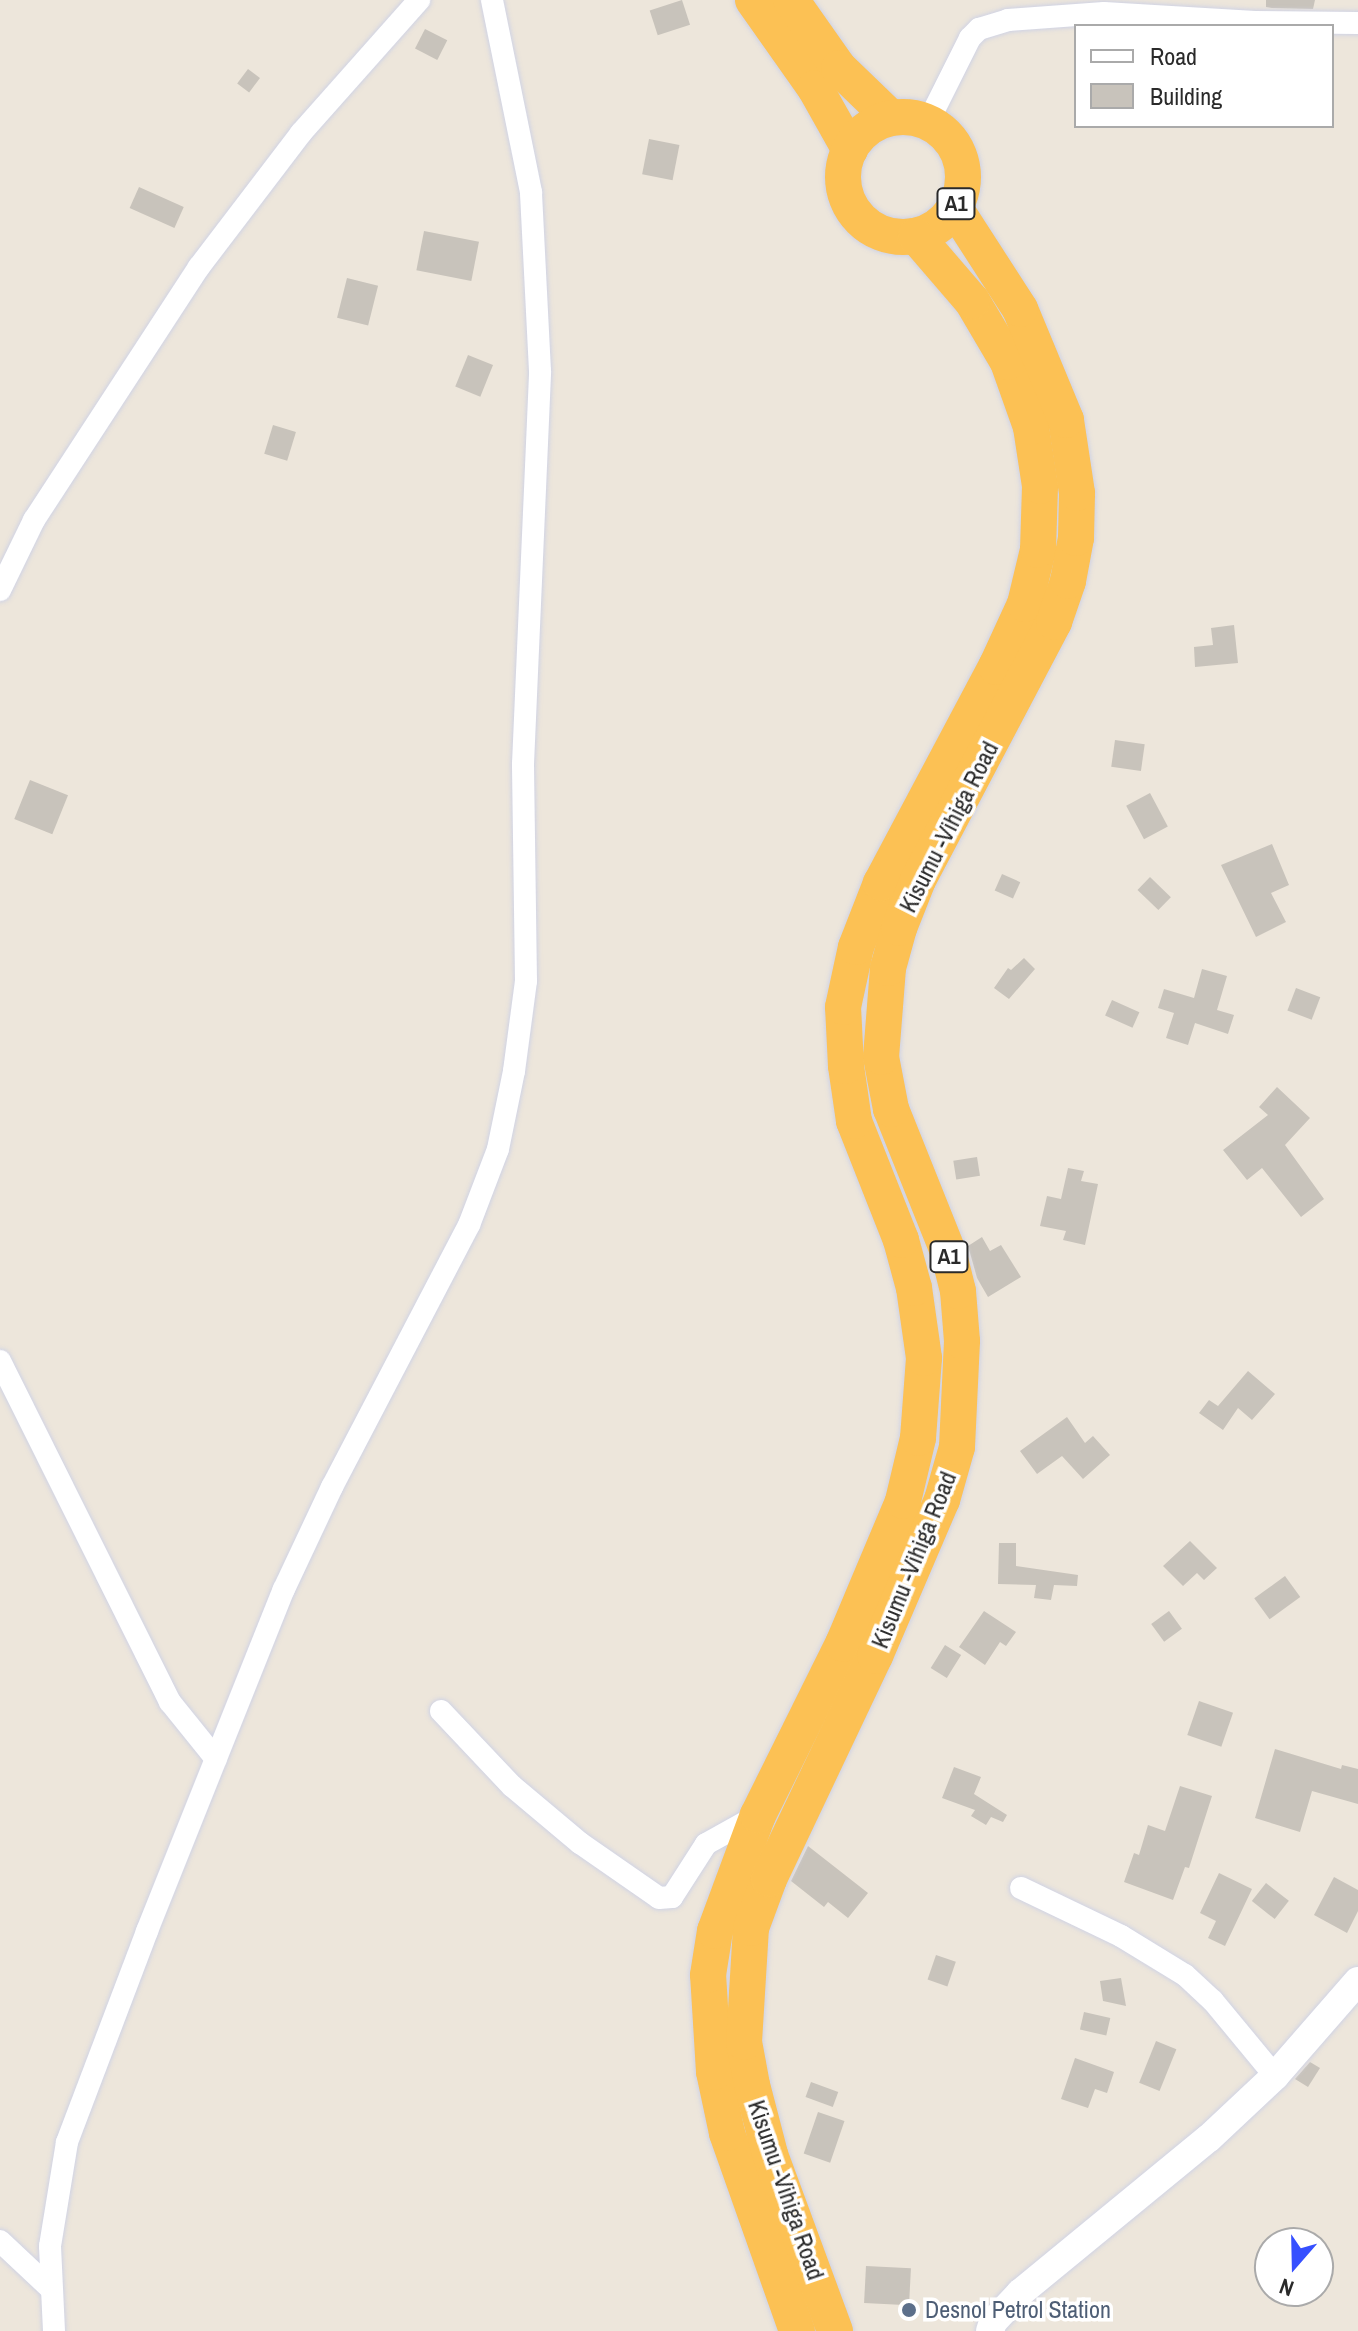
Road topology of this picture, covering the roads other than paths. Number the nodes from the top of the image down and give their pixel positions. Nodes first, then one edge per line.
1 (419, 0) edge
2 (492, 0) edge
3 (753, 0) edge
4 (791, 0) edge
5 (1358, 23) edge
6 (891, 118) junction
7 (928, 122) junction
8 (850, 150) junction
9 (955, 208) junction
10 (916, 236) junction
11 (0, 590) edge
12 (0, 1361) edge
13 (441, 1711) dead end
14 (216, 1759) junction
15 (758, 1815) junction
16 (1021, 1888) dead end
17 (1358, 1981) edge
18 (1275, 2076) junction
19 (0, 2241) edge
20 (50, 2288) junction
21 (54, 2331) edge
22 (797, 2331) edge
23 (835, 2331) edge
24 (990, 2331) edge

1 - 11 street
2 - 14 street
3 - 8 highway
4 - 6 highway
5 - 7 street
6 - 7 highway
6 - 8 highway
7 - 9 highway, A1
8 - 10 highway, A1
9 - 10 highway, A1
9 - 23 highway, Kisumu -Vihiga Road / A1
10 - 15 highway, Kisumu -Vihiga Road / A1
12 - 14 street
13 - 15 street
14 - 20 street
15 - 22 highway, Kisumu -Vihiga Road / A1
16 - 18 street
17 - 18 street
18 - 24 street
19 - 20 street
20 - 21 street

